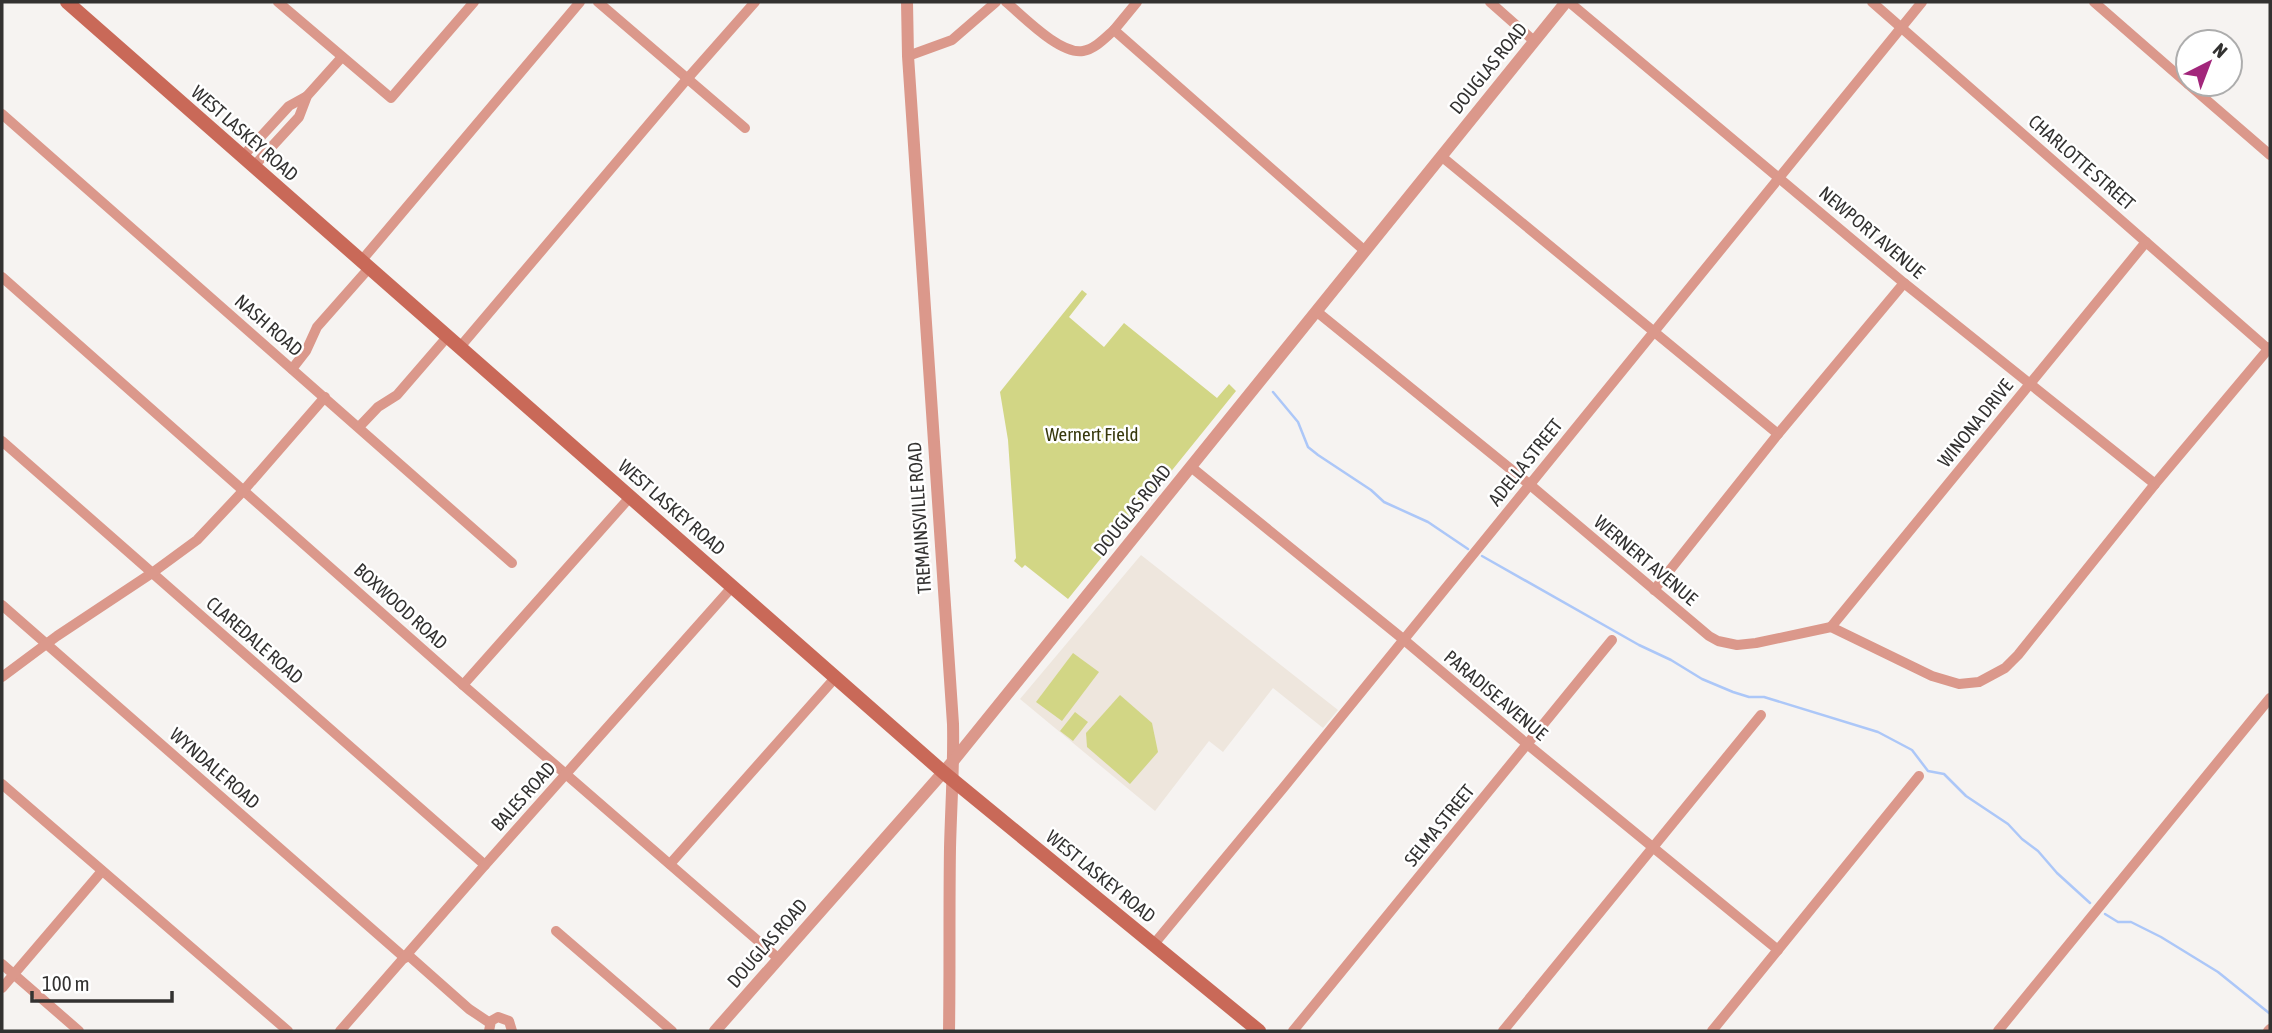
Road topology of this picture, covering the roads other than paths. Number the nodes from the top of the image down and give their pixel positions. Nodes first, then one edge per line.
1 (67, 2) edge
2 (278, 2) edge
3 (474, 2) edge
4 (580, 2) edge
5 (598, 2) edge
6 (755, 2) edge
7 (907, 2) edge
8 (996, 2) edge
9 (1006, 2) edge
10 (1137, 2) edge
11 (1490, 2) edge
12 (1567, 2) edge
13 (1872, 2) edge
14 (1922, 2) edge
15 (2094, 2) edge
16 (1901, 27) junction
17 (1114, 30) junction
18 (1534, 41) junction
19 (908, 56) junction
20 (342, 57) junction
21 (2174, 72) edge
22 (687, 79) junction
23 (2204, 98) edge
24 (2, 114) edge
25 (745, 128) dead end
26 (2270, 155) edge
27 (1441, 156) junction
28 (249, 161) junction
29 (1779, 177) junction
30 (2146, 242) junction
31 (1365, 251) junction
32 (366, 264) junction
33 (2, 277) edge
34 (1904, 283) junction
35 (1316, 311) junction
36 (1654, 332) junction
37 (448, 336) junction
38 (460, 348) junction
39 (2269, 348) edge
40 (292, 369) junction
41 (2030, 384) junction
42 (324, 397) junction
43 (359, 427) junction
44 (1778, 434) junction
45 (2, 441) edge
46 (1191, 467) junction
47 (1529, 484) junction
48 (2155, 484) junction
49 (244, 490) junction
50 (631, 496) junction
51 (512, 563) dead end
52 (152, 573) junction
53 (733, 586) junction
54 (1654, 590) junction
55 (2, 605) edge
56 (1831, 627) junction
57 (1403, 639) junction
58 (1612, 640) dead end
59 (47, 644) junction
60 (2, 677) edge
61 (835, 678) junction
62 (463, 685) junction
63 (2270, 698) edge
64 (1761, 715) dead end
65 (1527, 744) junction
66 (954, 760) junction
67 (567, 774) junction
68 (947, 775) junction
69 (1919, 776) dead end
70 (2, 784) edge
71 (1654, 846) junction
72 (485, 864) junction
73 (670, 864) junction
74 (102, 871) junction
75 (556, 931) dead end
76 (1154, 944) junction
77 (1778, 950) junction
78 (406, 956) junction
79 (779, 959) junction
80 (2, 964) edge
81 (14, 975) junction
82 (2, 988) edge
83 (489, 1027) edge
84 (79, 1031) edge
85 (288, 1031) edge
86 (340, 1031) edge
87 (512, 1031) edge
88 (672, 1031) edge
89 (715, 1031) edge
90 (949, 1031) edge
91 (1259, 1031) edge
92 (1293, 1031) edge
93 (1503, 1031) edge
94 (1712, 1031) edge
95 (1998, 1031) edge

1 - 28 main road, WEST LASKEY ROAD
2 - 20 street
3 - 20 street
4 - 32 street
5 - 22 street
6 - 22 street
7 - 19 street, TREMAINSVILLE ROAD
8 - 19 street
9 - 17 street
10 - 17 street
11 - 18 street
12 - 18 street, DOUGLAS ROAD
12 - 29 street, NEWPORT AVENUE
13 - 16 street, CHARLOTTE STREET
14 - 16 street, ADELLA STREET
15 - 21 street
16 - 29 street, ADELLA STREET
16 - 30 street, CHARLOTTE STREET
17 - 31 street
18 - 27 street, DOUGLAS ROAD
19 - 66 street, TREMAINSVILLE ROAD
20 - 28 street
22 - 25 street
22 - 38 street
23 - 26 street
24 - 40 street, NASH ROAD
27 - 31 street, DOUGLAS ROAD
27 - 36 street
28 - 32 main road, WEST LASKEY ROAD
29 - 34 street, NEWPORT AVENUE
29 - 36 street, ADELLA STREET
30 - 39 street, CHARLOTTE STREET
30 - 41 street, WINONA DRIVE
31 - 35 street, DOUGLAS ROAD
32 - 37 main road, WEST LASKEY ROAD
32 - 40 street
33 - 49 street, BOXWOOD ROAD
34 - 41 street, NEWPORT AVENUE
34 - 44 street
35 - 46 street, DOUGLAS ROAD
35 - 47 street, WERNERT AVENUE
36 - 44 street
36 - 47 street, ADELLA STREET
37 - 38 main road, WEST LASKEY ROAD
37 - 43 street
38 - 50 main road, WEST LASKEY ROAD
39 - 48 street
40 - 42 street, NASH ROAD
41 - 48 street, NEWPORT AVENUE
41 - 56 street, WINONA DRIVE
42 - 43 street, NASH ROAD
42 - 49 street
43 - 51 street, NASH ROAD
44 - 54 street
45 - 52 street, CLAREDALE ROAD
46 - 57 street, PARADISE AVENUE
46 - 66 street, DOUGLAS ROAD
47 - 54 street, WERNERT AVENUE
47 - 57 street, ADELLA STREET
48 - 56 street
49 - 52 street
49 - 62 street, BOXWOOD ROAD
50 - 53 main road, WEST LASKEY ROAD
50 - 62 street
52 - 59 street
52 - 72 street, CLAREDALE ROAD
53 - 61 main road, WEST LASKEY ROAD
53 - 67 street, BALES ROAD
54 - 56 street, WERNERT AVENUE
55 - 59 street, WYNDALE ROAD
57 - 65 street, PARADISE AVENUE
57 - 76 street, ADELLA STREET
58 - 65 street, SELMA STREET
59 - 60 street
59 - 78 street, WYNDALE ROAD
61 - 68 main road, WEST LASKEY ROAD
61 - 73 street
62 - 67 street, BOXWOOD ROAD
63 - 95 street
64 - 71 street
65 - 71 street, PARADISE AVENUE
65 - 92 street, SELMA STREET
66 - 68 street, DOUGLAS ROAD
67 - 72 street, BALES ROAD
67 - 73 street, BOXWOOD ROAD
68 - 76 main road, WEST LASKEY ROAD
68 - 79 street, DOUGLAS ROAD
68 - 90 street
69 - 77 street
70 - 74 street
71 - 77 street, PARADISE AVENUE
71 - 93 street
72 - 78 street, BALES ROAD
73 - 79 street, BOXWOOD ROAD
74 - 81 street
74 - 85 street
75 - 88 street
76 - 91 main road, WEST LASKEY ROAD
77 - 94 street
78 - 83 street, WYNDALE ROAD
78 - 86 street, BALES ROAD
79 - 89 street, DOUGLAS ROAD
80 - 81 street
81 - 82 street
81 - 84 street
83 - 87 street, WYNDALE ROAD

